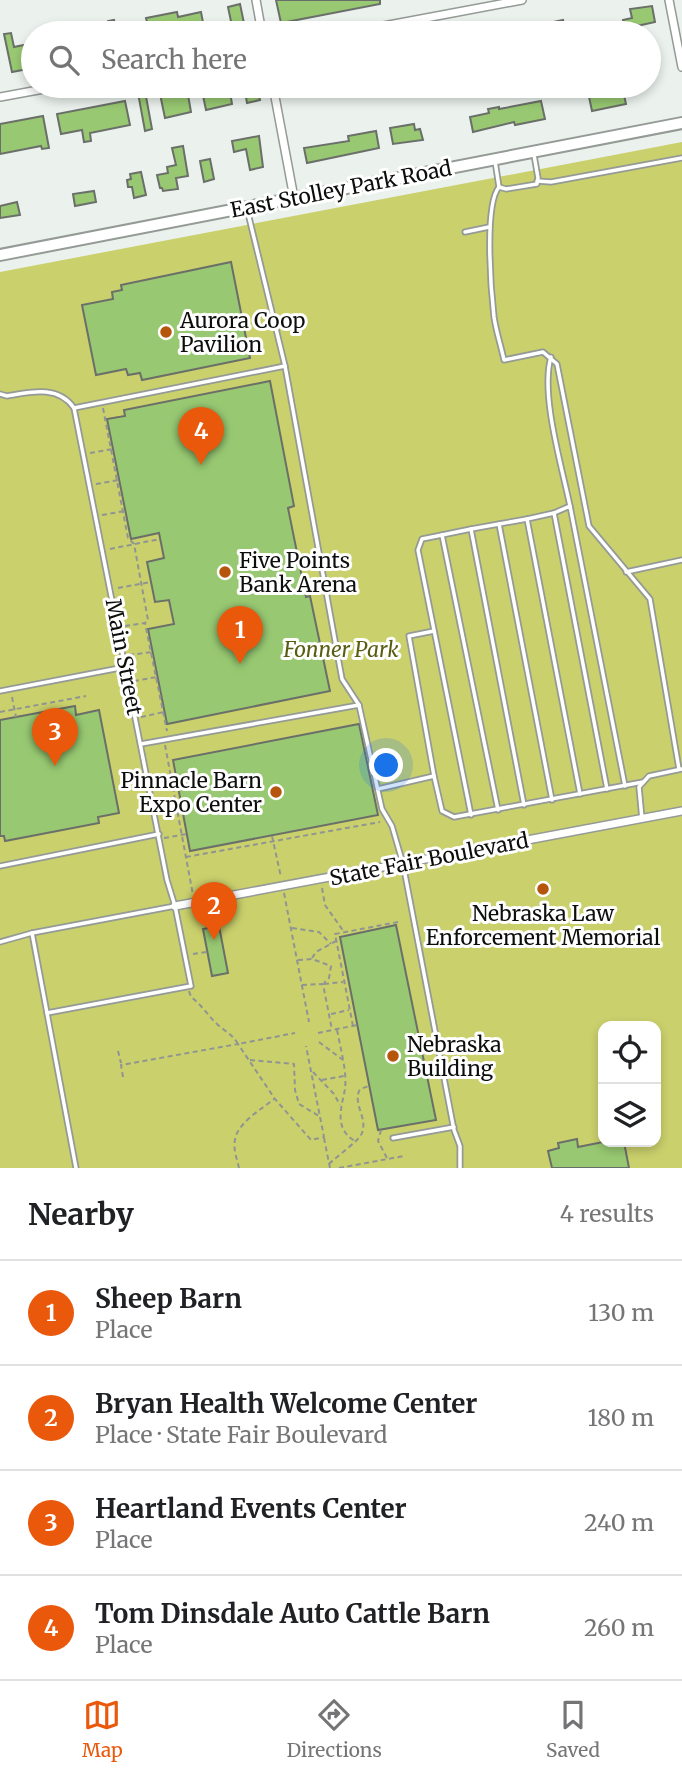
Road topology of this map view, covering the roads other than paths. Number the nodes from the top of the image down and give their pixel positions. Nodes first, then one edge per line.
1 (256, 0) edge
2 (522, 0) edge
3 (669, 0) edge
4 (682, 7) edge
5 (671, 9) junction
6 (260, 21) edge
7 (410, 21) edge
8 (682, 68) edge
9 (21, 93) edge
10 (0, 97) edge
11 (275, 98) edge
12 (682, 123) edge
13 (534, 152) junction
14 (682, 158) edge
15 (494, 159) junction
16 (537, 181) junction
17 (499, 187) junction
18 (294, 198) junction
19 (246, 207) junction
20 (489, 227) junction
21 (465, 232) dead end
22 (0, 255) edge
23 (551, 357) junction
24 (285, 366) junction
25 (0, 394) edge
26 (74, 408) junction
27 (570, 506) junction
28 (554, 513) junction
29 (527, 519) junction
30 (499, 524) junction
31 (471, 530) junction
32 (442, 535) junction
33 (682, 560) edge
34 (626, 572) junction
35 (434, 631) junction
36 (125, 667) junction
37 (0, 691) edge
38 (359, 705) junction
39 (141, 744) junction
40 (680, 769) edge
41 (434, 776) junction
42 (643, 782) junction
43 (625, 786) junction
44 (378, 789) junction
45 (607, 789) junction
46 (580, 794) junction
47 (552, 800) junction
48 (524, 805) junction
49 (498, 810) junction
50 (682, 811) edge
51 (471, 815) junction
52 (642, 819) junction
53 (159, 837) junction
54 (403, 864) junction
55 (0, 866) edge
56 (175, 906) junction
57 (32, 933) junction
58 (0, 942) edge
59 (47, 1013) junction
60 (454, 1127) junction
61 (393, 1138) dead end
62 (76, 1168) edge
63 (460, 1168) edge

1 - 6 street
2 - 7 street
3 - 5 street
4 - 5 street
5 - 8 street
9 - 10 street
11 - 18 street
12 - 13 street, East Stolley Park Road
13 - 15 street, East Stolley Park Road
13 - 16 lane
14 - 16 lane
15 - 17 lane
15 - 18 street, East Stolley Park Road
16 - 17 lane
17 - 20 lane
18 - 19 street, East Stolley Park Road
19 - 22 street, East Stolley Park Road
19 - 24 lane
20 - 21 lane
20 - 23 lane
23 - 27 lane
23 - 34 lane
24 - 26 lane
24 - 38 lane
25 - 26 lane
26 - 36 lane, Main Street
27 - 28 lane
27 - 43 lane
28 - 29 lane
28 - 45 lane
29 - 30 lane
29 - 46 lane
30 - 31 lane
30 - 47 lane
31 - 32 lane
31 - 48 lane
32 - 35 lane
32 - 49 lane
33 - 34 lane
34 - 40 lane
35 - 41 lane
35 - 51 lane
36 - 37 lane
36 - 39 lane, Main Street
38 - 39 lane
38 - 44 lane
39 - 53 lane, Main Street
40 - 42 lane
41 - 44 lane
41 - 51 lane
42 - 43 lane
42 - 52 lane
43 - 45 lane
44 - 54 lane
45 - 46 lane
46 - 47 lane
47 - 48 lane
48 - 49 lane
49 - 51 lane
50 - 52 street, State Fair Boulevard
52 - 54 street, State Fair Boulevard
53 - 55 lane
53 - 56 lane, Main Street
54 - 56 street, State Fair Boulevard
54 - 60 lane
56 - 57 lane
56 - 59 lane, Main Street
57 - 58 lane
57 - 59 lane
59 - 62 lane
60 - 61 lane
60 - 63 lane

